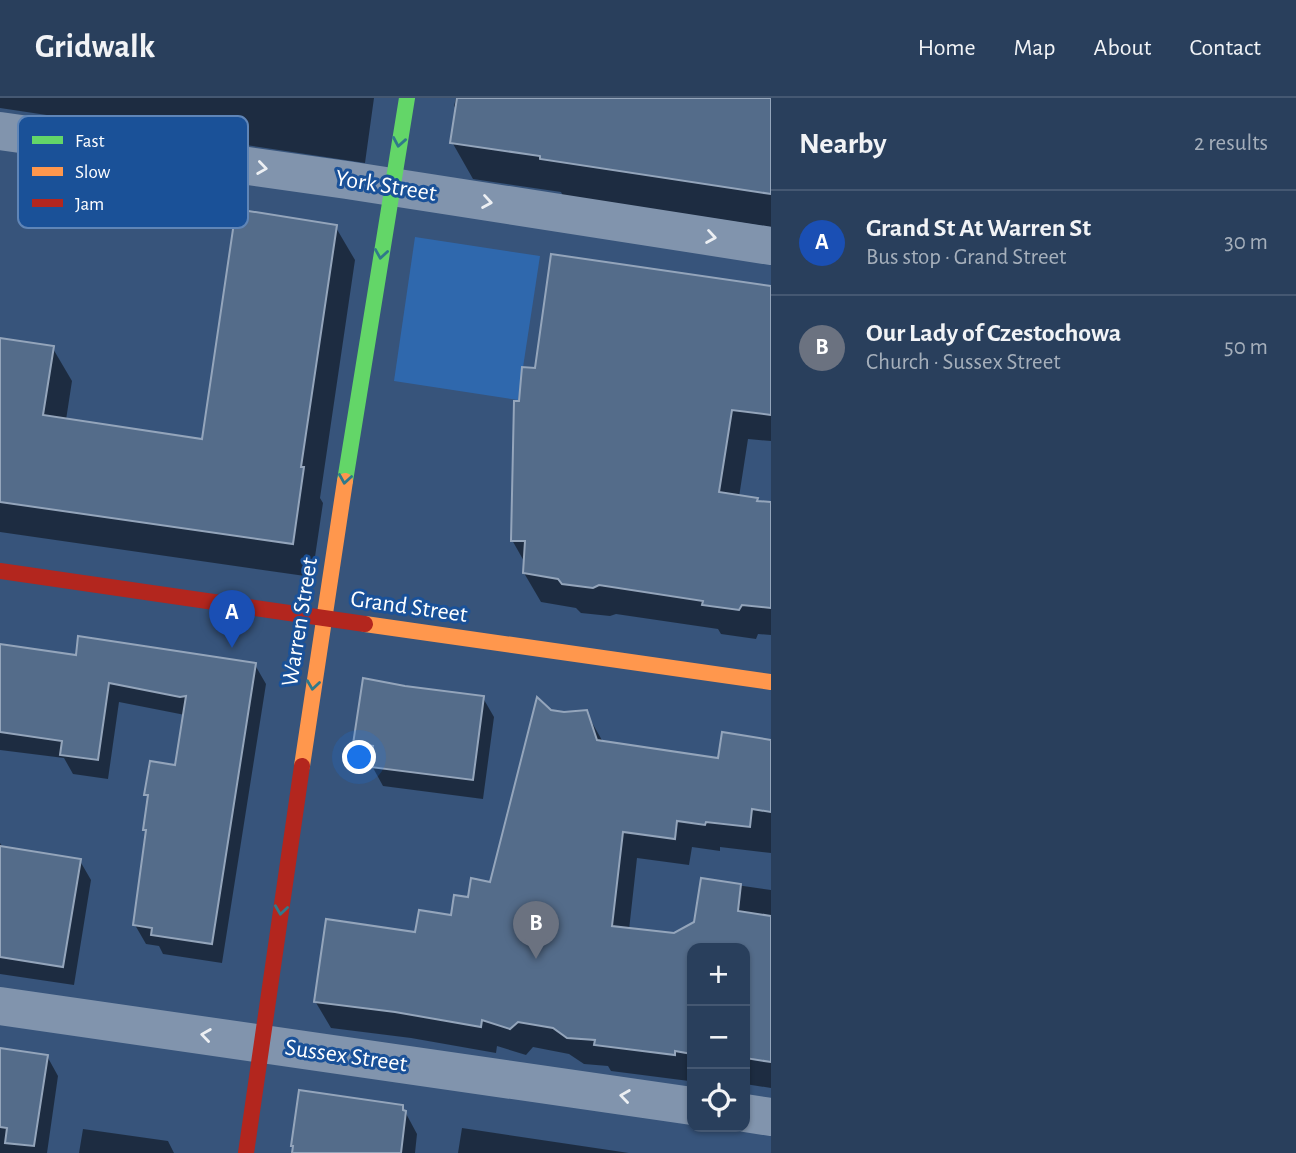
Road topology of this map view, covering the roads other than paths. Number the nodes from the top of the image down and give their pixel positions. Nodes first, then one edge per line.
1 (407, 98) edge
2 (0, 131) edge
3 (18, 134) edge
4 (248, 167) edge
5 (391, 187) junction
6 (771, 246) edge
7 (0, 570) edge
8 (324, 618) junction
9 (771, 682) edge
10 (0, 1006) edge
11 (262, 1044) junction
12 (687, 1105) edge
13 (750, 1114) edge
14 (771, 1117) edge
15 (246, 1153) edge

1 -> 5 street, Warren Street
2 -> 3 street, York Street
4 -> 5 street, York Street
5 -> 6 street, York Street
5 -> 8 street, Warren Street
7 - 8 street, Grand Street
8 - 9 street, Grand Street
8 -> 11 street, Warren Street
11 -> 10 street, Sussex Street
12 -> 11 street, Sussex Street
11 - 15 street, Warren Street
13 - 14 street

